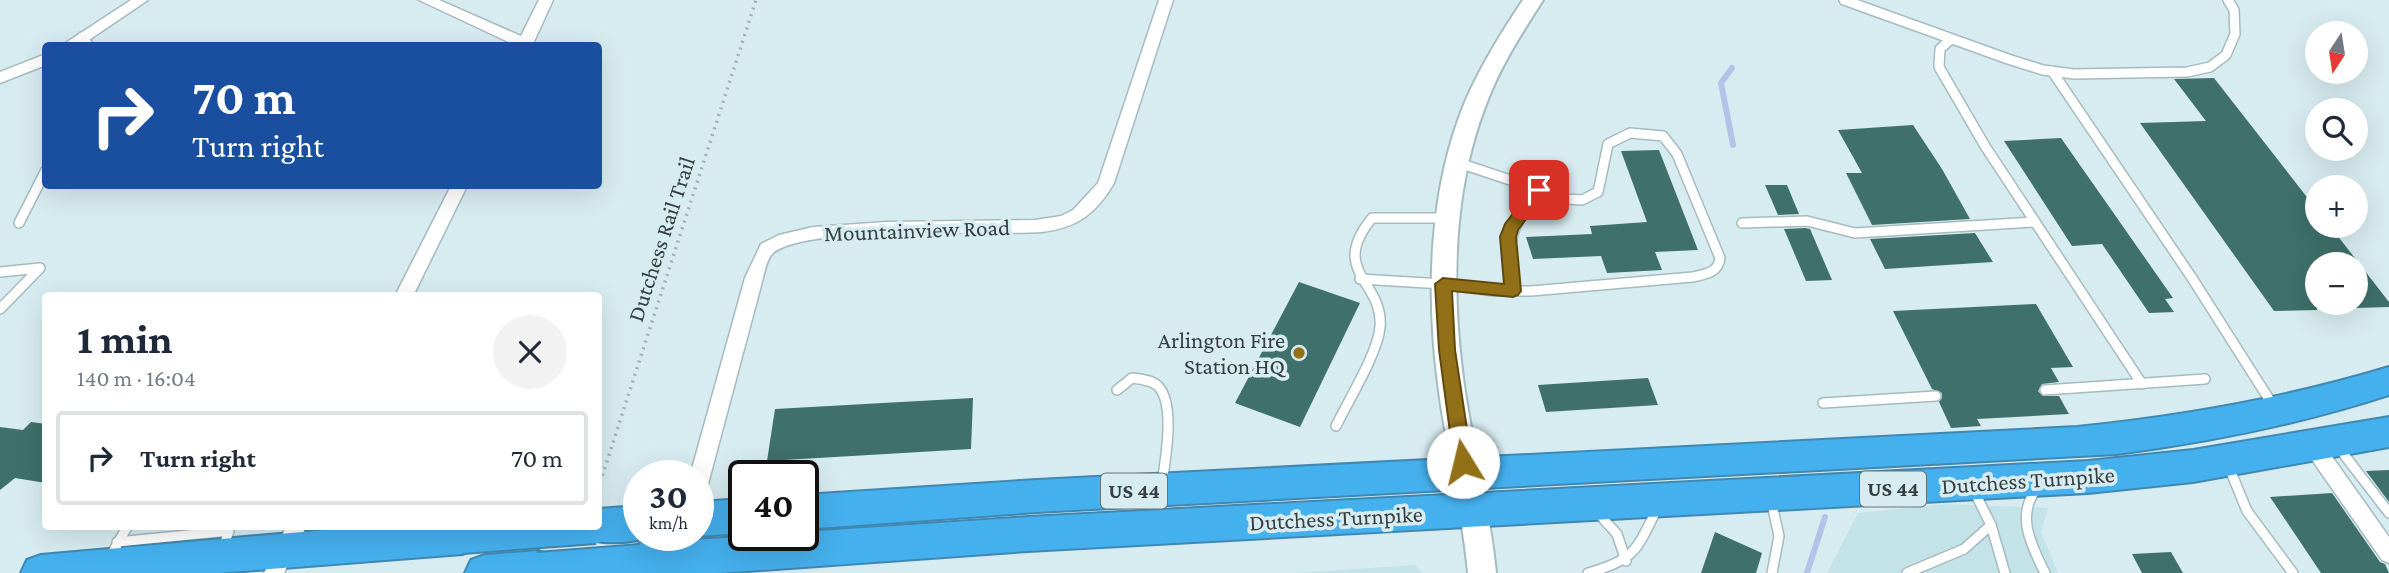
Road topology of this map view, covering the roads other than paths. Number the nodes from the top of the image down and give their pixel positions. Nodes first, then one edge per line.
1 (140, 0) edge
2 (426, 0) edge
3 (546, 0) edge
4 (1166, 0) edge
5 (1533, 0) edge
6 (1844, 0) edge
7 (2228, 0) edge
8 (1951, 39) junction
9 (86, 41) edge
10 (520, 42) edge
11 (525, 42) edge
12 (42, 61) edge
13 (2052, 71) junction
14 (0, 78) edge
15 (1456, 162) junction
16 (42, 178) edge
17 (458, 189) edge
18 (1539, 190) junction
19 (1447, 218) junction
20 (2034, 222) junction
21 (19, 223) dead end
22 (1742, 223) dead end
23 (0, 272) edge
24 (1360, 279) junction
25 (1443, 284) junction
26 (1513, 291) junction
27 (406, 292) edge
28 (0, 309) edge
29 (2205, 379) dead end
30 (2389, 381) edge
31 (2142, 384) junction
32 (1117, 390) dead end
33 (2045, 390) dead end
34 (1936, 397) dead end
35 (1823, 403) dead end
36 (2277, 412) junction
37 (2389, 420) edge
38 (1336, 426) dead end
39 (2389, 432) edge
40 (2323, 442) junction
41 (2040, 445) junction
42 (705, 460) edge
43 (2226, 460) junction
44 (1975, 473) junction
45 (2053, 479) junction
46 (1162, 489) junction
47 (1469, 494) junction
48 (1768, 495) junction
49 (1662, 501) junction
50 (1591, 505) junction
51 (819, 511) edge
52 (2389, 513) edge
53 (623, 525) edge
54 (1991, 525) junction
55 (602, 527) edge
56 (125, 530) edge
57 (556, 530) edge
58 (714, 546) edge
59 (285, 550) edge
60 (671, 551) edge
61 (111, 554) junction
62 (2389, 554) edge
63 (1626, 561) junction
64 (41, 573) edge
65 (485, 573) edge
66 (1482, 573) edge
67 (1588, 573) edge
68 (1772, 573) edge
69 (1907, 573) edge
70 (2005, 573) edge
71 (2045, 573) edge
72 (2292, 573) edge

1 - 9 street
2 - 10 street
3 - 11 street
4 - 42 street, Mountainview Road
5 - 15 street
6 - 8 lane
7 - 13 lane
8 - 13 lane
8 - 20 lane
12 - 14 street
13 - 36 lane
15 - 18 lane
15 - 19 street
16 - 21 lane
17 - 27 street
18 - 26 lane
18 - 26 lane
19 - 24 lane
19 - 25 street
20 - 22 lane
20 - 31 lane
23 - 28 lane
24 - 25 lane
24 - 38 lane
25 - 26 lane
25 - 47 street
29 - 31 lane
30 - 36 highway, Dutchess Turnpike / US 44
31 - 33 lane
32 - 46 lane
34 - 35 lane
36 - 41 highway, Dutchess Turnpike / US 44
37 - 40 street
39 - 40 highway, US 44
40 - 43 highway, Dutchess Turnpike / US 44
40 - 52 lane
40 - 62 street
41 - 44 lane
41 - 47 highway, Dutchess Turnpike / US 44
43 - 45 highway, Dutchess Turnpike / US 44
43 - 72 lane
44 - 45 highway, Dutchess Turnpike / US 44
44 - 48 highway, Dutchess Turnpike / US 44
44 - 54 lane
45 - 71 lane
46 - 47 highway, Dutchess Turnpike / US 44
46 - 51 highway, Dutchess Turnpike / US 44
47 - 50 highway, Dutchess Turnpike / US 44
47 - 58 highway, Dutchess Turnpike / US 44
47 - 66 street
48 - 49 highway, Dutchess Turnpike / US 44
48 - 68 lane
49 - 50 highway, Dutchess Turnpike / US 44
49 - 63 lane
50 - 63 lane
53 - 55 highway
54 - 69 lane
54 - 70 lane
56 - 61 lane
57 - 59 highway, bridge
59 - 61 highway
60 - 65 highway, Dutchess Turnpike / US 44, bridge
61 - 64 highway
63 - 67 lane

